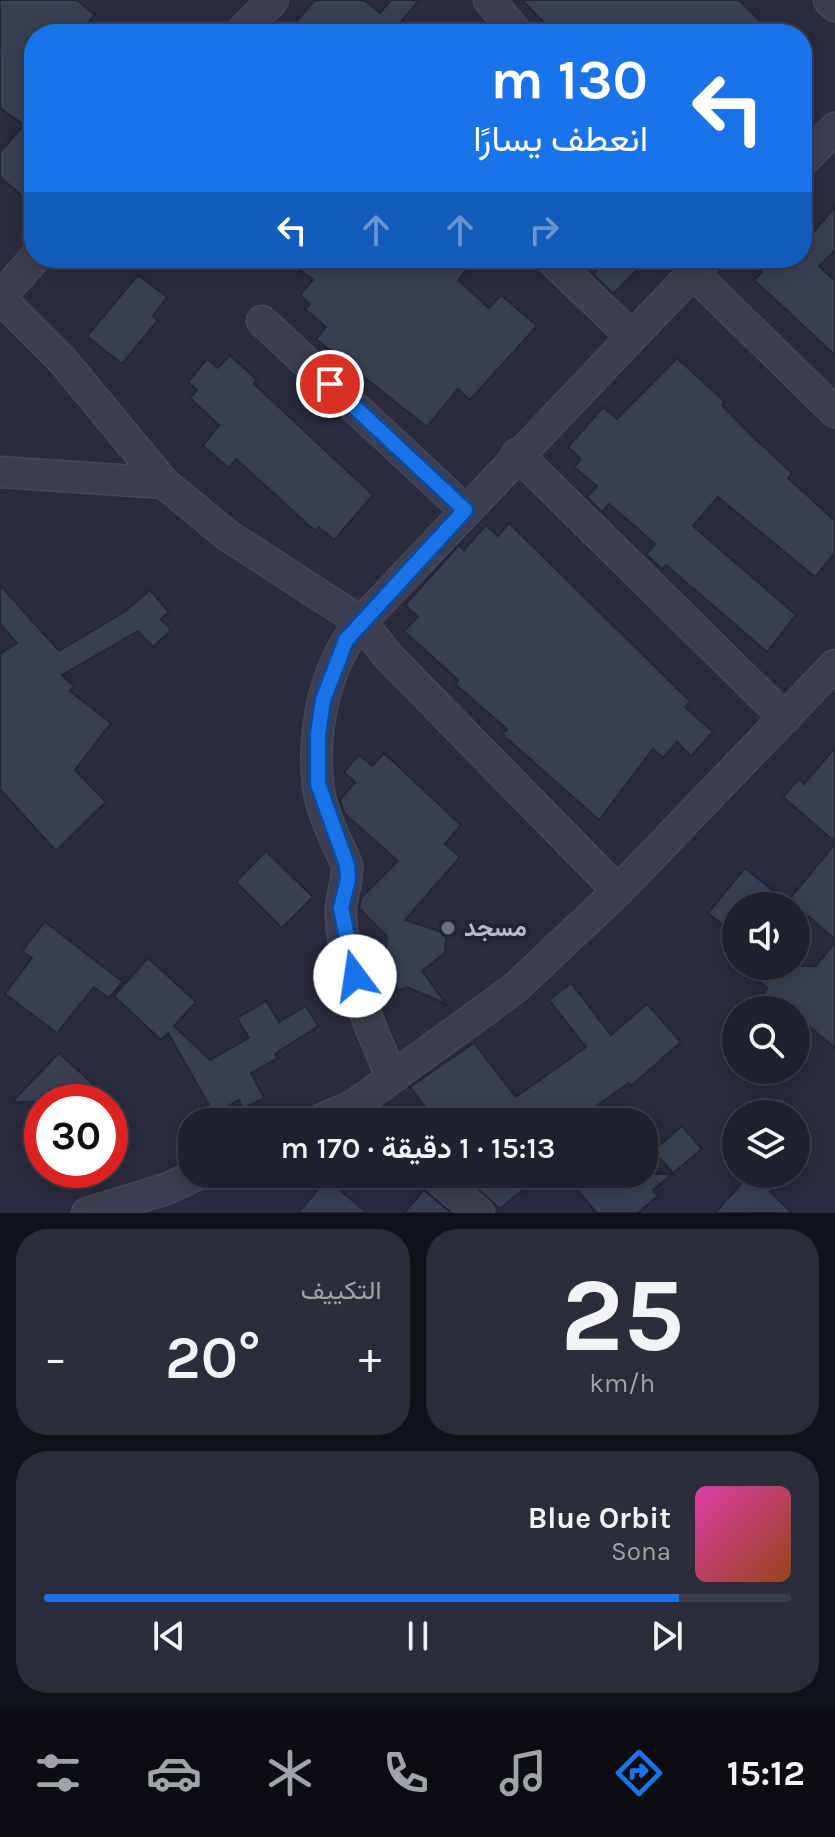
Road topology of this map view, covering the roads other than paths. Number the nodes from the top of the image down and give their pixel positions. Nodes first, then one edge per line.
1 (273, 0) edge
2 (489, 0) edge
3 (829, 0) edge
4 (835, 6) edge
5 (249, 24) edge
6 (509, 24) edge
7 (835, 128) edge
8 (812, 152) edge
9 (26, 268) edge
10 (560, 268) edge
11 (697, 268) edge
12 (703, 268) edge
13 (0, 298) edge
14 (262, 321) dead end
15 (630, 335) junction
16 (835, 412) edge
17 (517, 454) junction
18 (0, 472) edge
19 (164, 483) junction
20 (465, 510) junction
21 (361, 622) junction
22 (835, 665) edge
23 (785, 718) junction
24 (618, 891) junction
25 (391, 1076) junction
26 (367, 1108) edge
27 (178, 1182) edge
28 (450, 1188) edge
29 (107, 1210) edge
30 (479, 1213) edge

1 - 5 street
2 - 6 street
3 - 4 street
7 - 8 street
9 - 13 street
10 - 15 street
11 - 15 street
12 - 16 street
13 - 19 street
14 - 20 street
15 - 17 street
17 - 20 street
17 - 23 street
18 - 19 street
19 - 21 street
20 - 21 street
21 - 24 street
21 - 25 street
22 - 23 street
23 - 24 street
24 - 25 street
25 - 26 street
27 - 29 street
28 - 30 street

